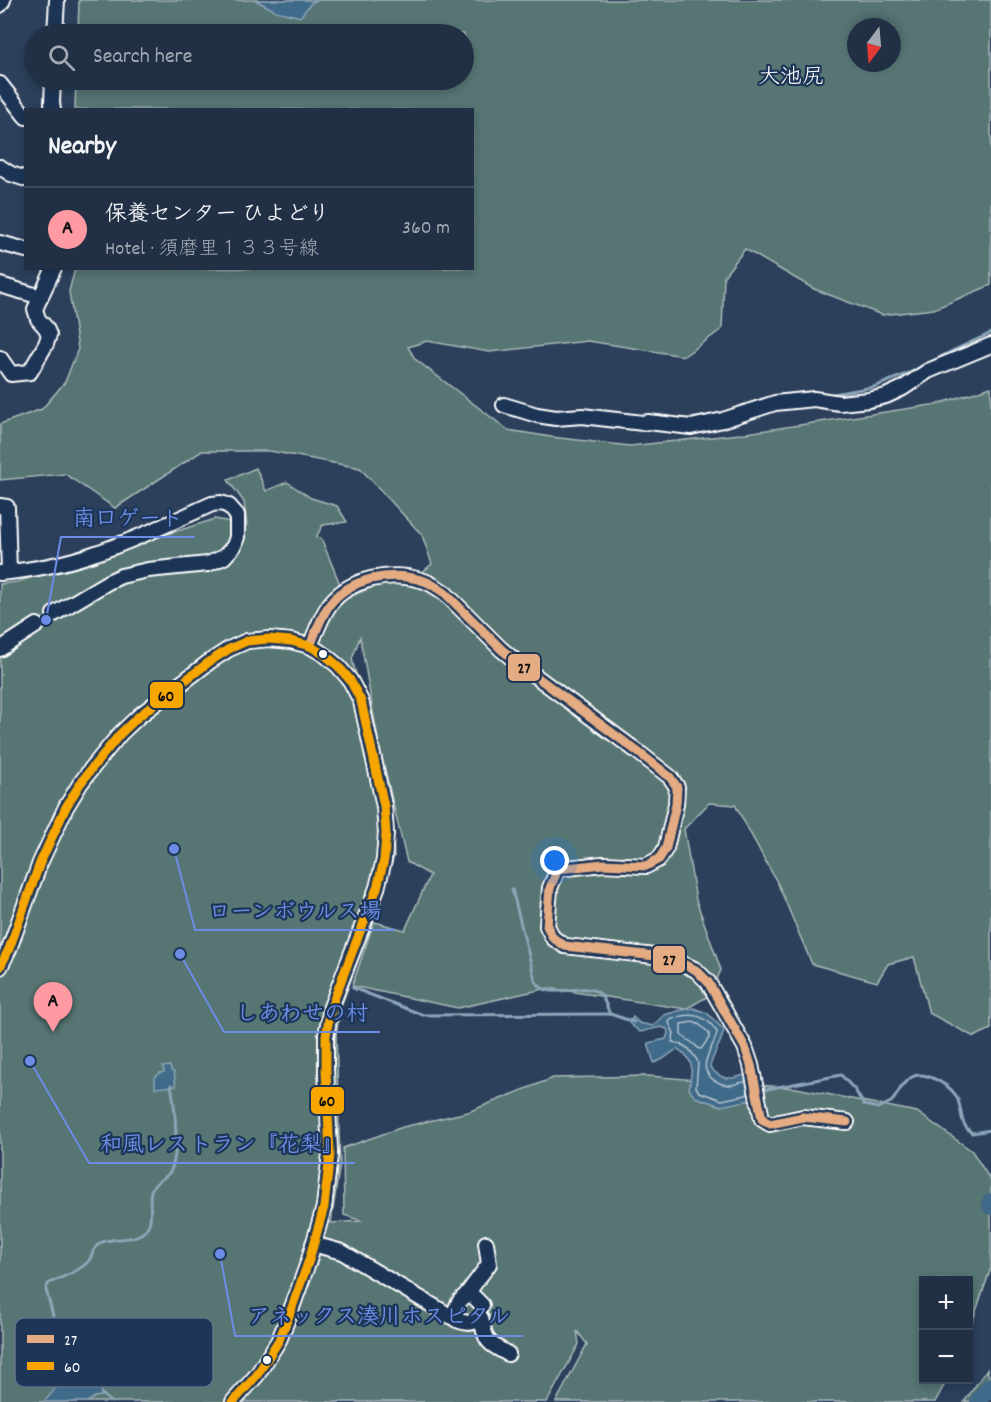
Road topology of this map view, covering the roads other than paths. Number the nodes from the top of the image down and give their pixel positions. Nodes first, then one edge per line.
1 (3, 0) edge
2 (57, 0) edge
3 (0, 5) edge
4 (56, 24) edge
5 (0, 84) edge
6 (53, 90) edge
7 (53, 108) edge
8 (24, 114) edge
9 (0, 167) edge
10 (24, 177) edge
11 (0, 243) edge
12 (24, 249) edge
13 (53, 270) edge
14 (0, 285) edge
15 (40, 297) junction
16 (991, 345) edge
17 (0, 358) edge
18 (5, 377) edge
19 (504, 405) dead end
20 (0, 506) edge
21 (4, 544) edge
22 (4, 573) edge
23 (54, 614) dead end
24 (38, 625) dead end
25 (310, 646) junction
26 (0, 649) edge
27 (0, 967) edge
28 (847, 1122) dead end
29 (486, 1243) dead end
30 (313, 1244) junction
31 (466, 1295) junction
32 (482, 1312) junction
33 (458, 1320) junction
34 (508, 1354) dead end
35 (233, 1402) edge

1 - 3 street
2 - 4 street
5 - 8 street
6 - 7 street
9 - 10 street
11 - 12 street
13 - 15 street
14 - 15 street
15 - 18 street
16 - 19 street
17 - 18 street
20 - 21 street
21 - 22 street
22 - 23 street
24 - 26 street
25 - 27 street
25 - 28 street
25 - 30 street
29 - 31 street
30 - 33 street
30 - 35 street
31 - 32 street
31 - 33 street
32 - 33 street
32 - 34 street

